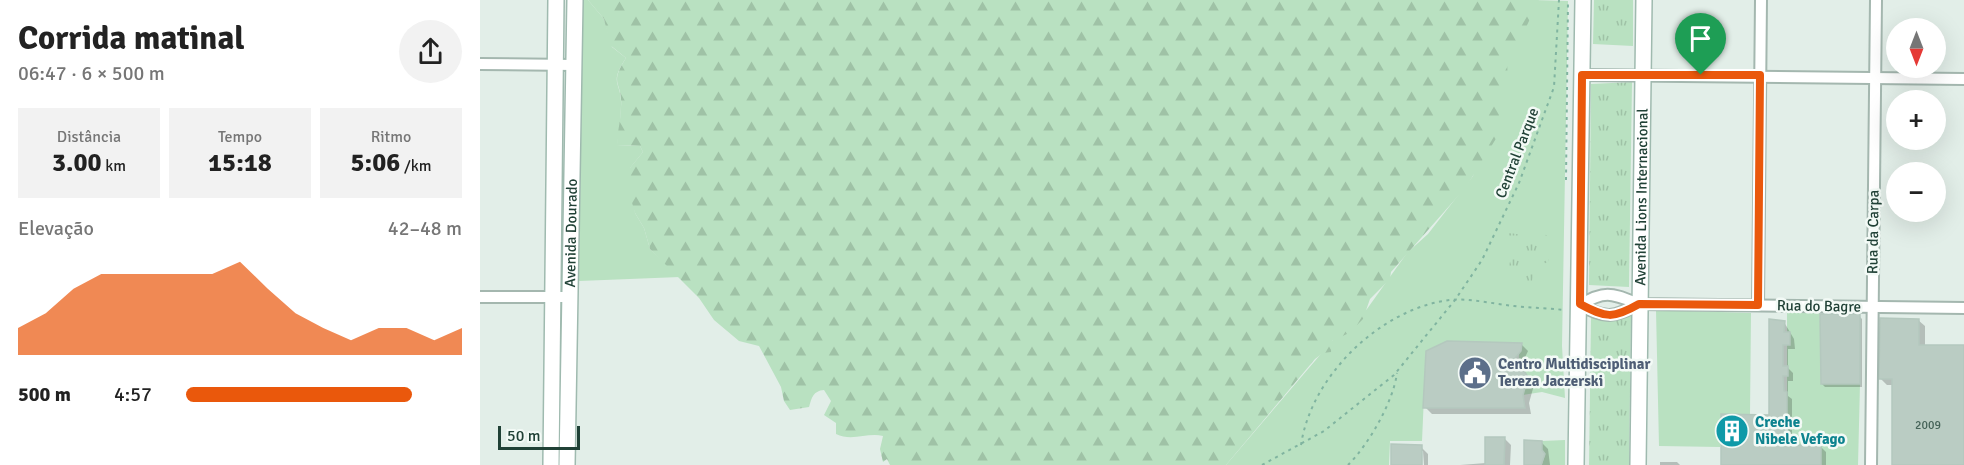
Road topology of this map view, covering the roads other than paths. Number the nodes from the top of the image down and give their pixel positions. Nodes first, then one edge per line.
1 (556, 0) edge
2 (575, 0) edge
3 (1583, 0) edge
4 (1644, 0) edge
5 (1761, 0) edge
6 (1876, 0) edge
7 (480, 64) edge
8 (555, 65) junction
9 (574, 65) junction
10 (1642, 74) junction
11 (1582, 75) junction
12 (1760, 75) junction
13 (1875, 78) junction
14 (1964, 79) edge
15 (480, 297) edge
16 (553, 297) junction
17 (571, 297) junction
18 (1639, 304) junction
19 (1758, 305) junction
20 (1873, 306) junction
21 (1573, 307) junction
22 (1964, 308) edge
23 (551, 465) edge
24 (567, 465) edge
25 (1576, 465) edge
26 (1638, 465) edge
27 (1871, 465) edge

1 - 8 street, Avenida Dourado
2 - 9 street, Avenida Dourado
3 - 11 street
4 - 10 street, Avenida Lions Internacional
5 - 12 street
6 - 13 street, Rua da Carpa
7 - 8 street
8 - 9 street
8 - 16 street, Avenida Dourado
9 - 17 street, Avenida Dourado
10 - 11 street
10 - 12 street
10 - 18 street, Avenida Lions Internacional
11 - 21 street
12 - 13 street
12 - 19 street
13 - 14 street
13 - 20 street, Rua da Carpa
15 - 16 street
16 - 17 street
16 - 23 street, Avenida Dourado
17 - 24 street, Avenida Dourado
18 - 19 street, Rua do Bagre
18 - 21 street, Rua do Bagre
18 - 21 street, Rua do Bagre
18 - 26 street, Avenida Lions Internacional
19 - 20 street, Rua do Bagre
20 - 22 street, Rua do Bagre
20 - 27 street, Rua da Carpa
21 - 25 street

